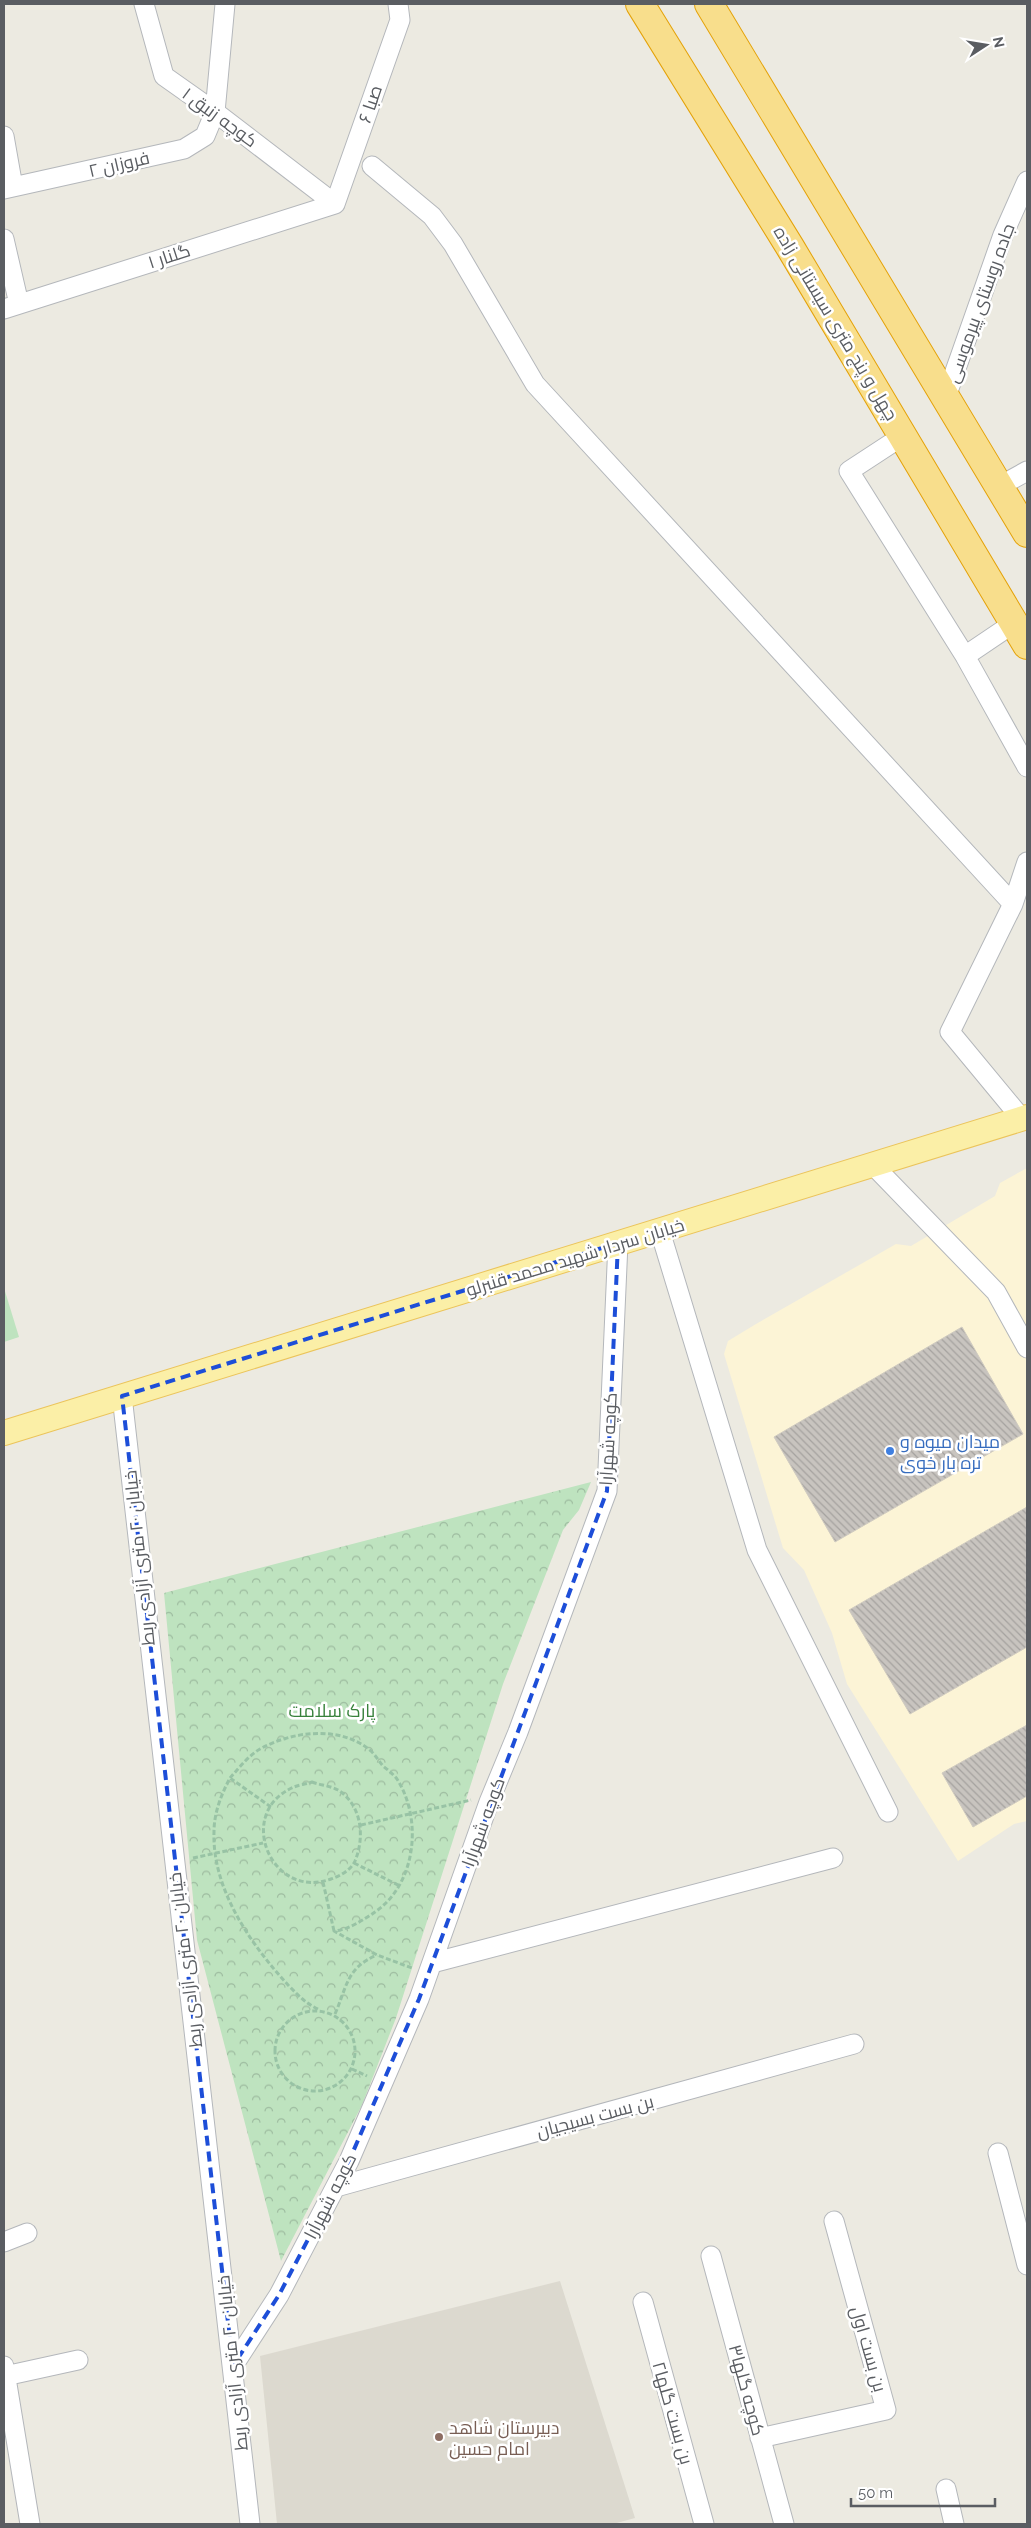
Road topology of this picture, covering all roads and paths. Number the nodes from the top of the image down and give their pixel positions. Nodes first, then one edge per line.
1 (144, 4) edge
2 (225, 4) edge
3 (398, 4) edge
4 (640, 4) edge
5 (709, 4) edge
6 (215, 112) junction
7 (4, 136) edge
8 (372, 166) dead end
9 (1027, 181) edge
10 (9, 188) edge
11 (335, 204) junction
12 (4, 239) edge
13 (11, 307) edge
14 (946, 397) junction
15 (904, 435) junction
16 (1027, 471) edge
17 (1000, 486) junction
18 (1027, 533) edge
19 (1021, 634) edge
20 (965, 656) junction
21 (1027, 767) edge
22 (1027, 862) edge
23 (1013, 904) junction
24 (1024, 1118) edge
25 (873, 1165) junction
26 (660, 1231) junction
27 (618, 1243) junction
28 (1027, 1348) edge
29 (122, 1396) junction
30 (4, 1433) edge
31 (230, 1778) junction
32 (492, 1796) junction
33 (271, 1807) junction
34 (888, 1812) dead end
35 (410, 1814) junction
36 (361, 1825) junction
37 (263, 1843) junction
38 (216, 1852) junction
39 (833, 1858) dead end
40 (174, 1862) junction
41 (354, 1863) junction
42 (323, 1882) junction
43 (400, 1886) junction
44 (334, 1932) junction
45 (377, 1955) junction
46 (430, 1969) junction
47 (318, 2009) junction
48 (335, 2014) junction
49 (854, 2044) dead end
50 (998, 2153) dead end
51 (336, 2187) junction
52 (834, 2221) dead end
53 (27, 2233) dead end
54 (4, 2242) edge
55 (711, 2256) dead end
56 (1027, 2265) edge
57 (643, 2302) dead end
58 (78, 2360) dead end
59 (233, 2366) junction
60 (5, 2371) edge
61 (760, 2438) junction
62 (946, 2489) dead end
63 (30, 2524) edge
64 (250, 2524) edge
65 (704, 2524) edge
66 (784, 2524) edge
67 (954, 2524) edge

1 - 6 street, کوچه زنبق ۱
2 - 6 street, ۲ فروزان
3 - 11 street, صبا ۶
4 - 15 highway, چهل و پنج متری سیستانی زاده
5 - 14 highway
6 - 10 street, ۲ فروزان
6 - 11 street, کوچه زنبق ۱
7 - 10 street
8 - 23 street
9 - 14 street, جاده روستای پیرموسی
11 - 13 street, ۱ گلنار
12 - 13 street
14 - 17 highway
15 - 19 highway, چهل و پنج متری سیستانی زاده
15 - 20 street
16 - 17 street
17 - 18 highway
19 - 20 street
20 - 21 street
22 - 23 street
23 - 24 street
24 - 25 main road, خیابان سردار شهید محمد قنبرلو
25 - 26 main road, خیابان سردار شهید محمد قنبرلو
25 - 28 street
26 - 27 main road, خیابان سردار شهید محمد قنبرلو
26 - 34 street
27 - 29 main road, خیابان سردار شهید محمد قنبرلو
27 - 32 street, کوچه شهرآرا
29 - 30 main road, خیابان سردار شهید محمد قنبرلو
29 - 40 street, خیابان ۲۰ متری آزادی ربط
31 - 33 path
31 - 35 path
31 - 38 path
32 - 35 path
32 - 46 street, کوچه شهرآرا
33 - 36 path
33 - 37 path
35 - 36 path
35 - 43 path
36 - 41 path
37 - 38 path
37 - 42 path
38 - 40 path
38 - 47 path
39 - 46 street
40 - 59 street, خیابان ۲۰ متری آزادی ربط
41 - 42 path
41 - 43 path
42 - 44 path
43 - 44 path
44 - 45 path
45 - 46 path
45 - 48 path
46 - 51 street, کوچه شهرآرا
47 - 48 path
47 - 48 path
49 - 51 street, بن بست بسیجیان
50 - 56 street
51 - 59 street, کوچه شهرآرا
52 - 61 street, بن بست اول
53 - 54 street
55 - 61 street, کوچه گلها۳
57 - 65 street, بن بست گلها۲
58 - 60 street
59 - 64 street, خیابان ۲۰ متری آزادی ربط
60 - 63 street
61 - 66 street, کوچه گلها۳
62 - 67 street

